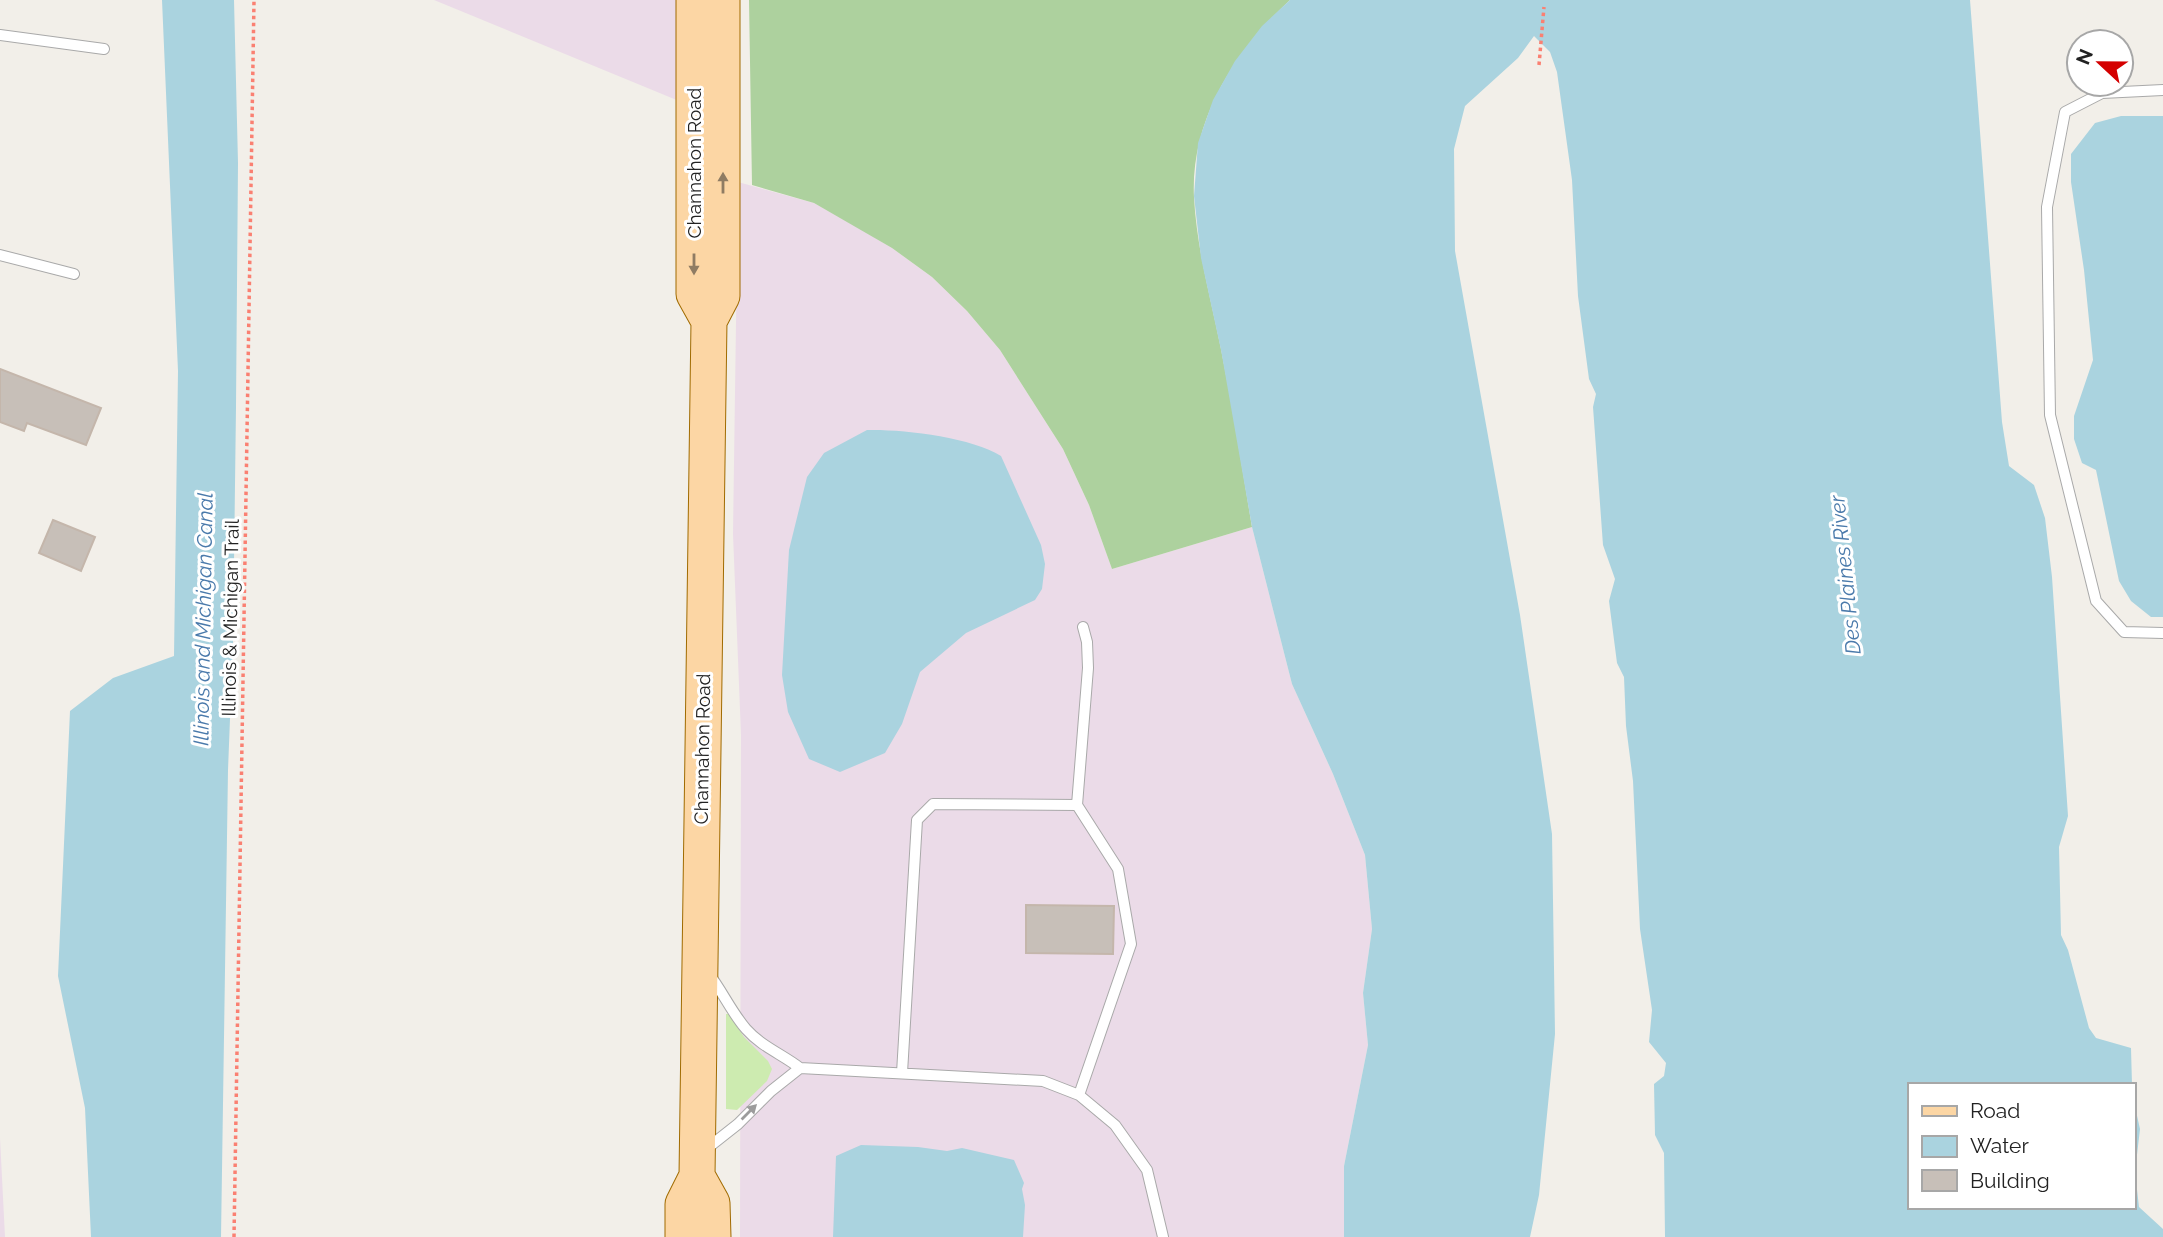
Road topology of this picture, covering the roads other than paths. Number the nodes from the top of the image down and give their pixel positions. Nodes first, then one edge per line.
1 (694, 0) edge
2 (722, 0) edge
3 (0, 35) edge
4 (104, 49) dead end
5 (2163, 90) edge
6 (0, 255) edge
7 (74, 274) dead end
8 (709, 321) junction
9 (1083, 627) dead end
10 (2163, 633) edge
11 (1077, 805) junction
12 (699, 960) junction
13 (800, 1068) junction
14 (902, 1073) junction
15 (1079, 1094) junction
16 (697, 1166) junction
17 (683, 1237) edge
18 (713, 1237) edge
19 (1163, 1237) edge

1 -> 8 main road, Channahon Road
8 -> 2 main road, Channahon Road
3 - 4 lane
5 - 10 lane
6 - 7 lane
8 - 12 main road, Channahon Road
9 - 11 lane
11 - 14 lane
11 - 15 lane
12 - 13 lane
12 - 16 main road, Channahon Road
13 - 14 lane
16 -> 13 lane
14 - 15 lane
15 - 19 lane
16 - 17 main road, Channahon Road
16 - 18 main road, Channahon Road

